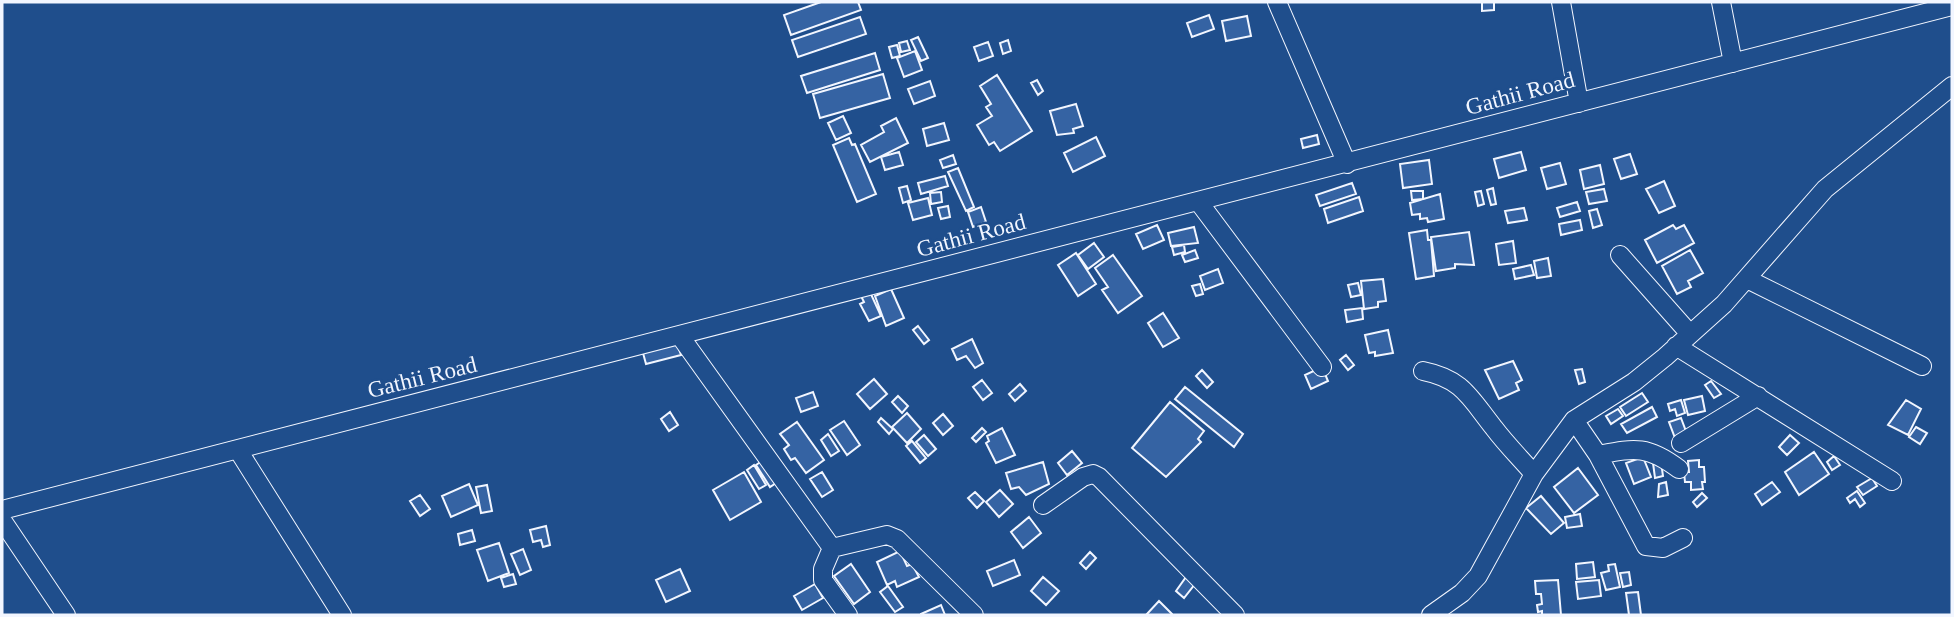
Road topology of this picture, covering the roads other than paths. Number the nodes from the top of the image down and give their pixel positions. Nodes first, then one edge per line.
1 (1277, 2) edge
2 (1561, 2) edge
3 (1721, 2) edge
4 (1952, 6) edge
5 (1906, 9) edge
6 (1733, 63) junction
7 (1952, 86) edge
8 (1579, 103) junction
9 (1347, 164) junction
10 (1198, 201) junction
11 (1620, 255) dead end
12 (1747, 279) junction
13 (1690, 334) junction
14 (680, 335) junction
15 (1676, 346) junction
16 (1922, 366) dead end
17 (1322, 367) dead end
18 (1423, 371) dead end
19 (1758, 396) junction
20 (1574, 419) junction
21 (1681, 443) dead end
22 (238, 450) junction
23 (1598, 455) junction
24 (1679, 469) dead end
25 (1534, 474) junction
26 (1892, 481) dead end
27 (1043, 505) dead end
28 (2, 510) edge
29 (2, 520) edge
30 (1683, 538) dead end
31 (832, 548) junction
32 (66, 615) edge
33 (342, 615) edge
34 (848, 615) edge
35 (974, 615) edge
36 (1235, 615) edge
37 (1431, 615) edge

1 - 9 street
2 - 8 street
3 - 6 street
4 - 5 street, Gathii Road
5 - 6 street, Gathii Road
6 - 8 street, Gathii Road
7 - 12 street
8 - 9 street, Gathii Road
9 - 10 street, Gathii Road
10 - 14 street, Gathii Road
10 - 17 street
11 - 13 street
12 - 13 street
12 - 16 street
13 - 15 street
14 - 22 street, Gathii Road
14 - 31 street
15 - 19 street
15 - 20 street
18 - 25 street
19 - 21 street
19 - 26 street
20 - 23 street
20 - 25 street
22 - 28 street, Gathii Road
22 - 33 street
23 - 24 street
23 - 30 street
25 - 37 street
27 - 36 street
29 - 32 street
31 - 34 street
31 - 35 street

